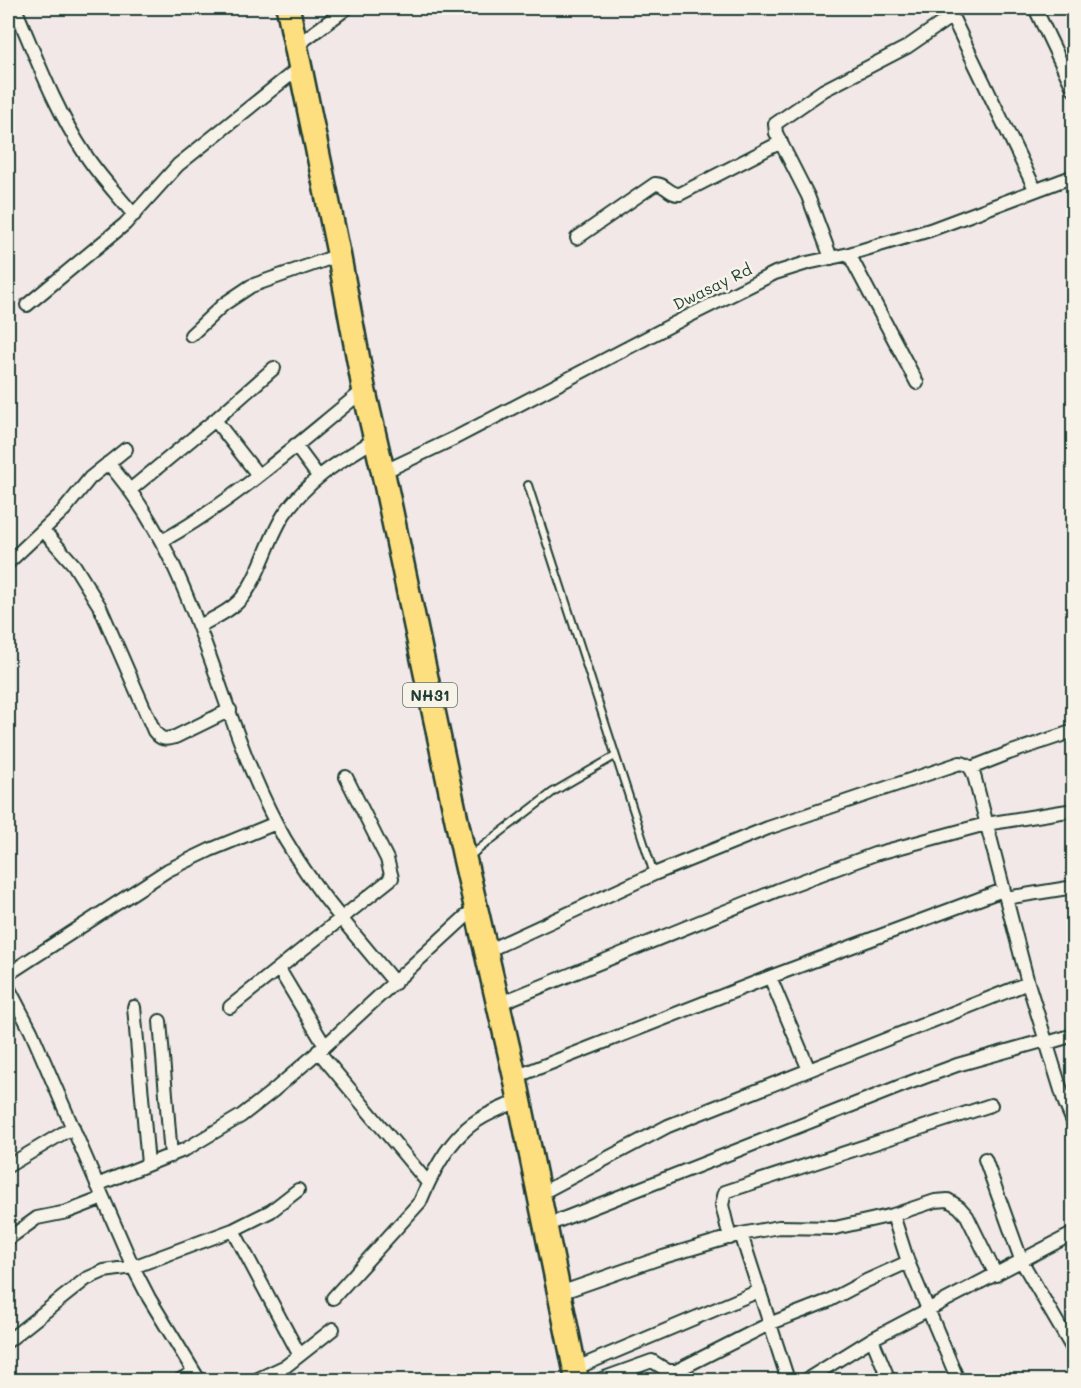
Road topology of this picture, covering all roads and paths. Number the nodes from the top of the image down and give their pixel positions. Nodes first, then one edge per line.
1 (15, 8) edge
2 (288, 8) edge
3 (347, 8) edge
4 (1035, 8) edge
5 (950, 12) edge
6 (298, 56) junction
7 (1074, 90) edge
8 (781, 142) junction
9 (1074, 176) edge
10 (1035, 189) junction
11 (134, 215) junction
12 (577, 238) dead end
13 (849, 254) junction
14 (339, 255) junction
15 (831, 258) junction
16 (27, 304) dead end
17 (191, 335) dead end
18 (274, 368) dead end
19 (917, 383) dead end
20 (364, 390) junction
21 (215, 420) junction
22 (376, 439) junction
23 (296, 445) junction
24 (126, 449) dead end
25 (108, 463) junction
26 (383, 472) junction
27 (258, 475) junction
28 (318, 476) junction
29 (528, 485) dead end
30 (130, 490) junction
31 (43, 530) junction
32 (162, 541) junction
33 (8, 563) edge
34 (199, 627) junction
35 (230, 710) junction
36 (1074, 731) edge
37 (615, 756) junction
38 (970, 768) junction
39 (346, 777) dead end
40 (1074, 810) edge
41 (276, 823) junction
42 (986, 824) junction
43 (465, 860) junction
44 (654, 873) junction
45 (1074, 887) edge
46 (1004, 894) junction
47 (477, 906) junction
48 (343, 919) junction
49 (487, 951) junction
50 (279, 969) junction
51 (8, 974) edge
52 (770, 977) junction
53 (1028, 982) junction
54 (395, 983) junction
55 (8, 987) edge
56 (498, 1004) junction
57 (230, 1006) dead end
58 (134, 1007) dead end
59 (160, 1021) dead end
60 (1074, 1035) edge
61 (1046, 1041) junction
62 (322, 1048) junction
63 (809, 1070) junction
64 (515, 1077) junction
65 (519, 1100) junction
66 (991, 1105) dead end
67 (1074, 1124) edge
68 (73, 1127) junction
69 (171, 1156) junction
70 (985, 1160) dead end
71 (148, 1164) junction
72 (8, 1166) edge
73 (428, 1182) junction
74 (97, 1185) junction
75 (298, 1190) dead end
76 (538, 1195) junction
77 (103, 1198) junction
78 (893, 1215) junction
79 (545, 1226) junction
80 (233, 1230) junction
81 (1074, 1233) edge
82 (736, 1236) junction
83 (8, 1239) edge
84 (908, 1262) junction
85 (1022, 1262) junction
86 (133, 1267) junction
87 (996, 1275) junction
88 (759, 1291) junction
89 (560, 1293) junction
90 (333, 1298) dead end
91 (928, 1309) junction
92 (769, 1324) junction
93 (333, 1329) dead end
94 (872, 1339) junction
95 (8, 1341) edge
96 (1074, 1351) edge
97 (298, 1354) junction
98 (575, 1375) edge
99 (196, 1376) edge
100 (180, 1380) edge
101 (256, 1380) edge
102 (599, 1380) edge
103 (788, 1380) edge
104 (806, 1380) edge
105 (889, 1380) edge
106 (958, 1380) edge

1 - 11 street
2 - 6 highway, NH31
3 - 6 street
4 - 7 street
5 - 8 street
5 - 10 street
6 - 11 street
6 - 14 highway, NH31
8 - 12 street
8 - 15 street
9 - 10 street, Dwasay Rd
10 - 13 street, Dwasay Rd
11 - 16 street
13 - 15 street, Dwasay Rd
13 - 19 street
14 - 17 street
14 - 20 highway, NH31
15 - 26 street, Dwasay Rd
18 - 21 street
20 - 22 highway, NH31
20 - 23 street
21 - 27 street
21 - 30 street
22 - 26 highway, NH31
22 - 28 street
23 - 27 street
23 - 28 street
24 - 25 street
25 - 30 street
25 - 31 street
26 - 43 highway, NH31
27 - 32 street
28 - 34 street
29 - 37 lane
30 - 32 street
31 - 33 street
31 - 35 street
32 - 34 street
34 - 35 street
35 - 41 street
36 - 38 street
37 - 43 lane
37 - 44 lane
38 - 42 street
38 - 44 street
39 - 48 street
40 - 42 street
41 - 48 street
41 - 51 street
42 - 46 street
42 - 56 street
43 - 47 highway, NH31
44 - 49 street
45 - 46 street
46 - 52 street
46 - 53 street
47 - 49 highway, NH31
47 - 54 street
48 - 50 street
48 - 54 street
49 - 56 highway, NH31
50 - 57 street
50 - 62 street
52 - 63 street
52 - 64 street
53 - 61 street
53 - 63 street
54 - 62 street
55 - 68 street
56 - 64 highway, NH31
58 - 71 street
59 - 69 street
60 - 61 street
61 - 67 street
61 - 79 street
62 - 69 street
62 - 73 street
63 - 76 street
64 - 65 highway, NH31
65 - 73 street
65 - 76 highway, NH31
66 - 82 street
68 - 72 street
68 - 74 street
69 - 71 street
70 - 85 street
71 - 74 street
73 - 90 street
74 - 77 street
75 - 80 street
76 - 79 highway, NH31
77 - 83 street
77 - 86 street
78 - 82 street
78 - 84 street
78 - 87 street
79 - 89 highway, NH31
80 - 86 street
80 - 97 street
81 - 85 street
82 - 88 street
82 - 89 street
84 - 91 street
84 - 92 street
85 - 87 street
85 - 96 street
86 - 95 street
86 - 99 street
87 - 91 street
88 - 92 street
88 - 98 street
89 - 98 highway, NH31
91 - 94 street
91 - 106 street
92 - 102 street
92 - 103 street
93 - 97 street
94 - 104 street
94 - 105 street
97 - 101 street
99 - 100 street

